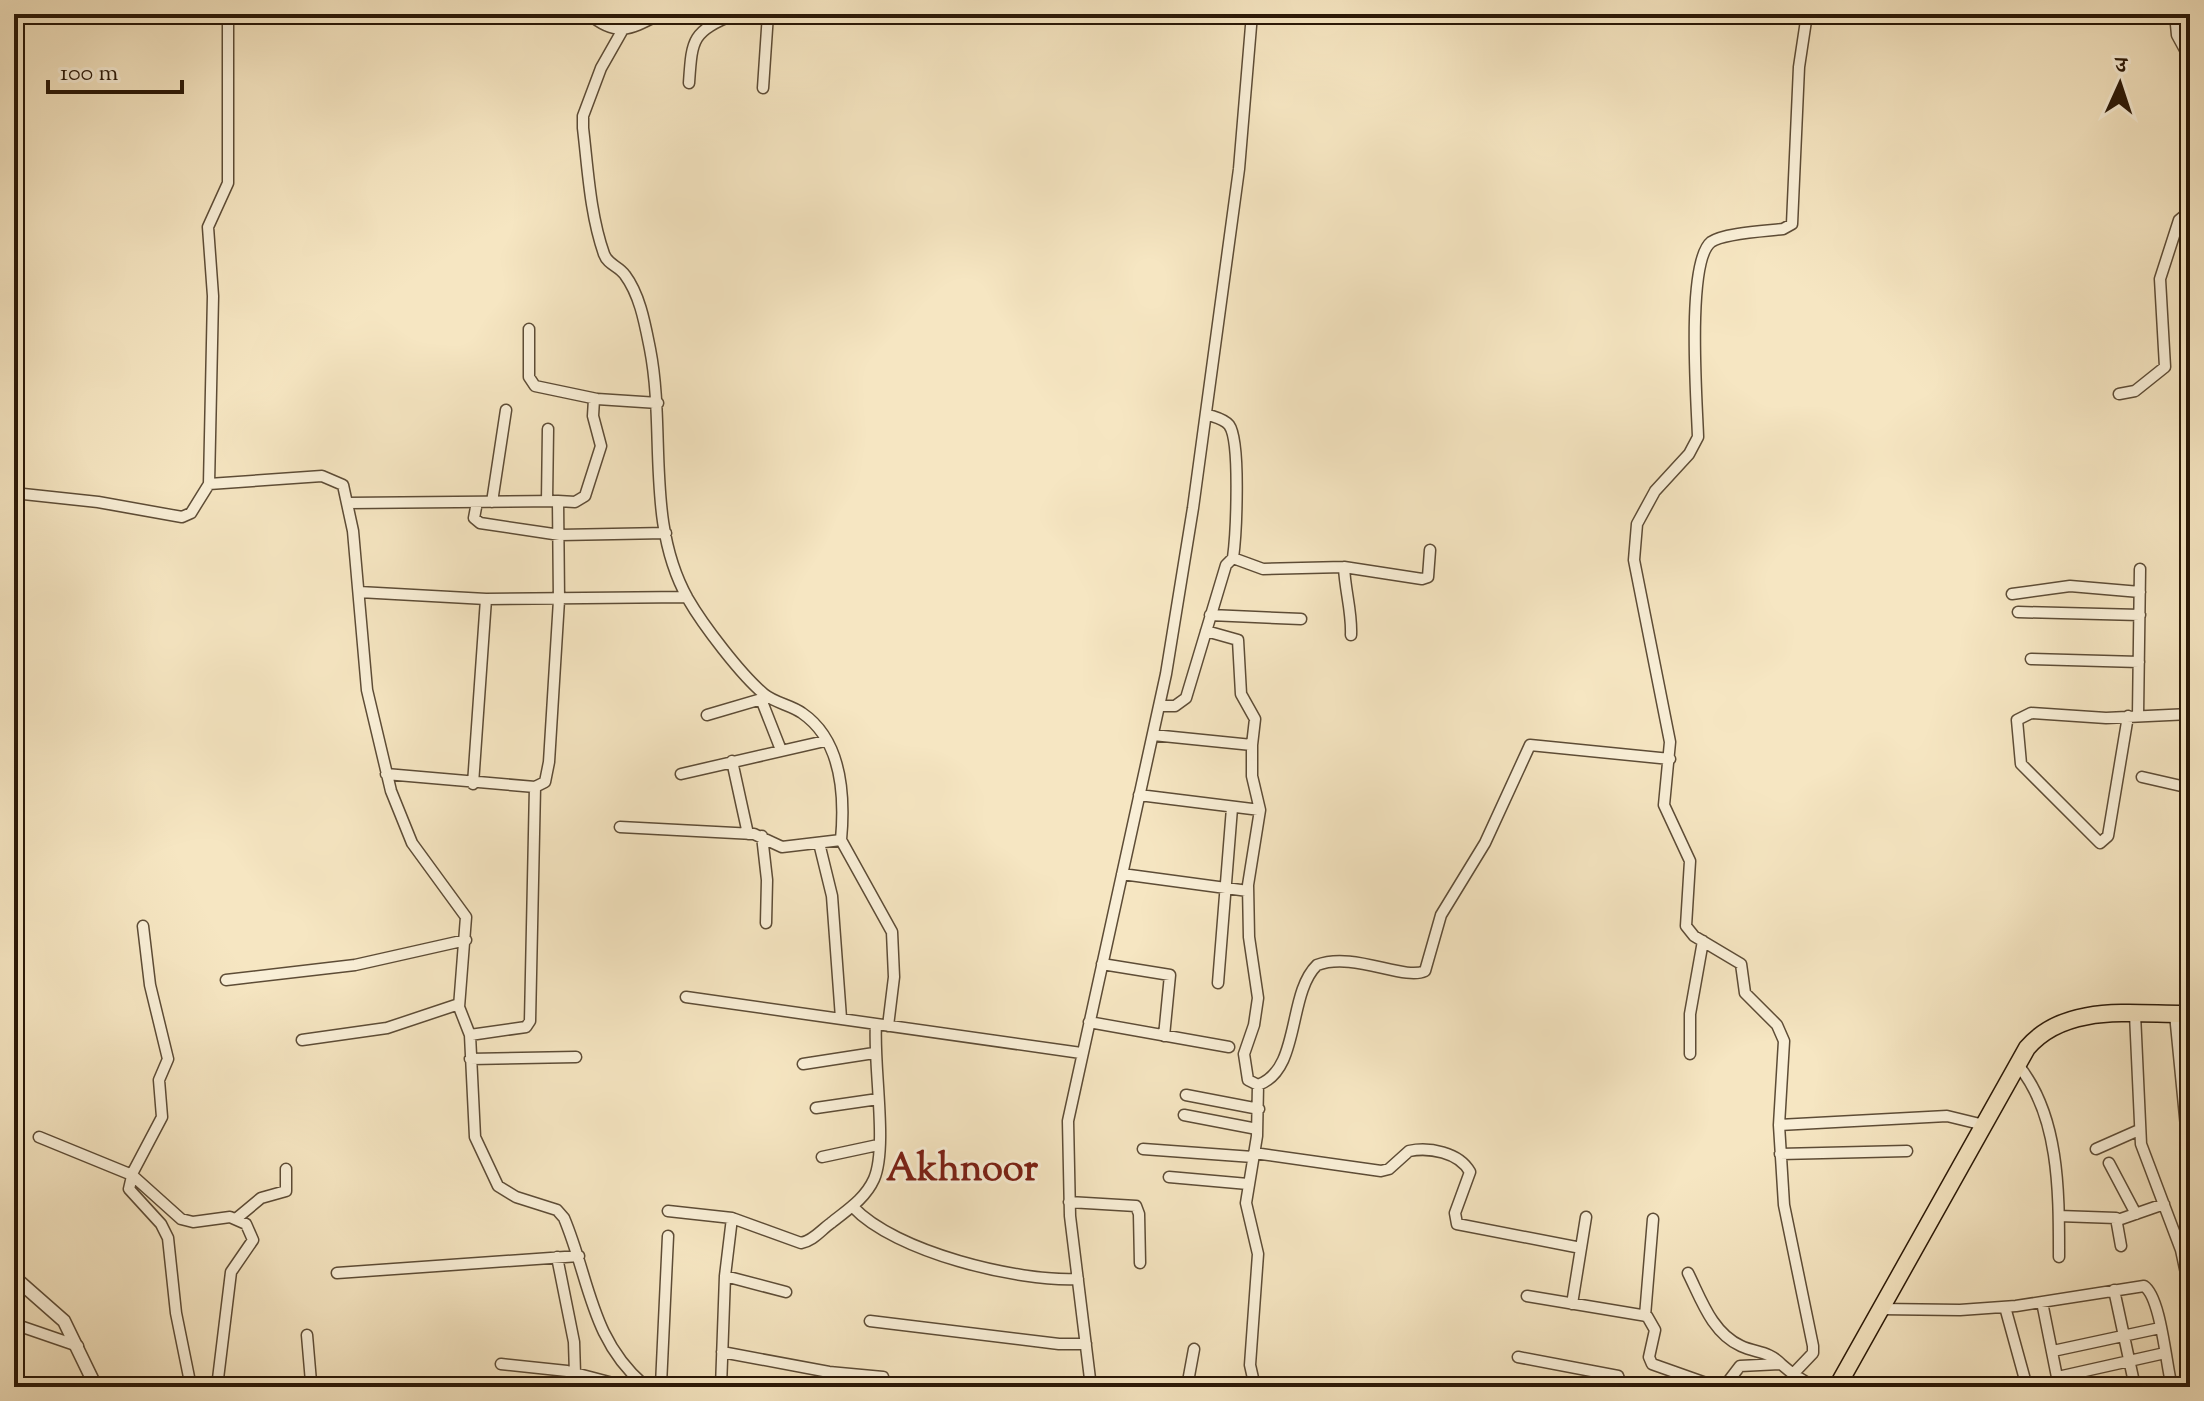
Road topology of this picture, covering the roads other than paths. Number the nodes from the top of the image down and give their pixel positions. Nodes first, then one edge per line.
1 (228, 14) edge
2 (589, 14) edge
3 (660, 14) edge
4 (735, 14) edge
5 (768, 14) edge
6 (1252, 14) edge
7 (1807, 14) edge
8 (2175, 14) edge
9 (612, 27) junction
10 (2190, 59) edge
11 (689, 83) dead end
12 (763, 88) dead end
13 (2190, 211) edge
14 (529, 329) dead end
15 (2119, 394) dead end
16 (594, 399) junction
17 (658, 403) junction
18 (506, 410) dead end
19 (1206, 414) junction
20 (548, 429) dead end
21 (209, 484) junction
22 (14, 493) edge
23 (553, 501) junction
24 (477, 502) junction
25 (492, 502) junction
26 (348, 503) junction
27 (666, 533) junction
28 (560, 535) junction
29 (1430, 550) dead end
30 (1233, 558) junction
31 (1344, 567) junction
32 (2140, 569) dead end
33 (359, 592) junction
34 (2140, 592) junction
35 (2012, 594) dead end
36 (687, 597) junction
37 (486, 599) junction
38 (559, 600) junction
39 (2018, 612) dead end
40 (1210, 615) junction
41 (2140, 615) junction
42 (1301, 619) dead end
43 (1206, 631) junction
44 (1351, 635) dead end
45 (2031, 659) dead end
46 (2139, 662) junction
47 (765, 698) junction
48 (1159, 706) junction
49 (2190, 714) edge
50 (707, 715) dead end
51 (2133, 716) junction
52 (1153, 735) junction
53 (825, 741) junction
54 (1252, 745) junction
55 (781, 750) junction
56 (1670, 759) junction
57 (732, 761) junction
58 (386, 774) junction
59 (681, 774) dead end
60 (2142, 777) dead end
61 (473, 784) junction
62 (535, 787) junction
63 (2190, 788) edge
64 (1139, 795) junction
65 (1232, 808) junction
66 (1260, 810) junction
67 (620, 827) dead end
68 (748, 834) junction
69 (762, 836) junction
70 (841, 840) junction
71 (819, 843) junction
72 (1122, 874) junction
73 (1223, 888) junction
74 (1248, 891) junction
75 (766, 923) dead end
76 (143, 926) dead end
77 (466, 940) junction
78 (1703, 941) junction
79 (1102, 964) junction
80 (226, 980) dead end
81 (1218, 983) dead end
82 (686, 997) dead end
83 (459, 1004) junction
84 (2135, 1014) junction
85 (2183, 1014) edge
86 (841, 1018) junction
87 (1089, 1022) junction
88 (876, 1024) junction
89 (892, 1027) junction
90 (470, 1035) junction
91 (1164, 1036) junction
92 (302, 1040) dead end
93 (1229, 1047) dead end
94 (874, 1053) junction
95 (1081, 1053) junction
96 (1690, 1054) dead end
97 (576, 1057) dead end
98 (470, 1059) junction
99 (803, 1064) dead end
100 (2018, 1065) junction
101 (1258, 1085) junction
102 (1186, 1095) dead end
103 (878, 1099) junction
104 (816, 1108) dead end
105 (1259, 1109) junction
106 (1184, 1115) dead end
107 (1779, 1125) junction
108 (1984, 1125) junction
109 (1257, 1129) junction
110 (2139, 1130) junction
111 (39, 1137) dead end
112 (878, 1145) junction
113 (1143, 1149) dead end
114 (2096, 1149) dead end
115 (1907, 1151) dead end
116 (1780, 1154) junction
117 (1253, 1155) junction
118 (822, 1157) dead end
119 (2109, 1163) dead end
120 (2190, 1168) edge
121 (286, 1169) dead end
122 (1169, 1177) dead end
123 (130, 1180) junction
124 (1248, 1184) junction
125 (1069, 1202) junction
126 (2164, 1204) junction
127 (857, 1210) junction
128 (668, 1211) dead end
129 (2136, 1214) junction
130 (2059, 1216) junction
131 (1586, 1217) dead end
132 (237, 1218) junction
133 (732, 1218) junction
134 (1653, 1219) dead end
135 (2118, 1220) junction
136 (668, 1236) dead end
137 (2121, 1246) dead end
138 (1581, 1248) junction
139 (579, 1256) junction
140 (557, 1257) junction
141 (2059, 1257) dead end
142 (2187, 1258) edge
143 (1140, 1263) dead end
144 (337, 1273) dead end
145 (1688, 1273) dead end
146 (725, 1276) junction
147 (14, 1277) edge
148 (1078, 1279) junction
149 (2114, 1290) junction
150 (786, 1292) dead end
151 (2190, 1292) edge
152 (1527, 1296) dead end
153 (2042, 1302) junction
154 (1572, 1304) junction
155 (2005, 1307) junction
156 (1880, 1309) junction
157 (1645, 1316) junction
158 (870, 1321) dead end
159 (14, 1324) edge
160 (2160, 1328) junction
161 (307, 1335) dead end
162 (2124, 1337) junction
163 (1086, 1344) junction
164 (78, 1346) junction
165 (1194, 1349) dead end
166 (2053, 1351) junction
167 (722, 1352) junction
168 (2165, 1353) junction
169 (1518, 1357) dead end
170 (2130, 1362) junction
171 (501, 1364) dead end
172 (1781, 1364) junction
173 (575, 1374) junction
174 (1793, 1374) junction
175 (2059, 1382) edge
176 (661, 1385) junction
177 (644, 1386) edge
178 (96, 1387) edge
179 (191, 1387) edge
180 (217, 1387) edge
181 (307, 1387) edge
182 (628, 1387) edge
183 (673, 1387) edge
184 (721, 1387) edge
185 (886, 1387) edge
186 (1091, 1387) edge
187 (1187, 1387) edge
188 (1255, 1387) edge
189 (1622, 1387) edge
190 (1717, 1387) edge
191 (1724, 1387) edge
192 (1814, 1387) edge
193 (1837, 1387) edge
194 (2027, 1387) edge
195 (2135, 1387) edge
196 (2172, 1387) edge

1 - 21 street
2 - 9 street
3 - 9 street
4 - 11 street
5 - 12 street
6 - 19 street
7 - 56 street
8 - 10 street
9 - 17 street
13 - 15 street
14 - 16 street
16 - 17 street
16 - 23 street
17 - 27 street
18 - 25 street
19 - 30 street
19 - 48 street
20 - 23 street
21 - 22 street
21 - 26 street
23 - 25 street
23 - 28 street
24 - 25 street
24 - 26 street
24 - 28 street
26 - 33 street
27 - 28 street
27 - 36 street
28 - 38 street
29 - 31 street
30 - 31 street
30 - 40 street
31 - 44 street
32 - 34 street
33 - 37 street
33 - 58 street
34 - 35 street
34 - 41 street
36 - 38 street
36 - 47 street
37 - 38 street
37 - 61 street
38 - 62 street
39 - 41 street
40 - 42 street
40 - 43 street
41 - 46 street
43 - 48 street
43 - 54 street
45 - 46 street
46 - 51 street
47 - 50 street
47 - 53 street
47 - 55 street
48 - 52 street
49 - 51 street
51 - 51 street
52 - 54 street
52 - 64 street
53 - 55 street
53 - 70 street
54 - 66 street
55 - 57 street
56 - 78 street
56 - 101 street
57 - 59 street
57 - 68 street
58 - 61 street
58 - 77 street
60 - 63 street
61 - 62 street
62 - 90 street
64 - 65 street
64 - 72 street
65 - 66 street
65 - 73 street
66 - 74 street
67 - 68 street
68 - 69 street
69 - 71 street
69 - 75 street
70 - 71 street
70 - 89 street
71 - 86 street
72 - 73 street
72 - 79 street
73 - 74 street
73 - 81 street
74 - 101 street
76 - 123 street
77 - 80 street
77 - 83 street
78 - 96 street
78 - 107 street
79 - 87 street
79 - 91 street
82 - 86 street
83 - 90 street
83 - 92 street
84 - 85 main road
84 - 100 main road
84 - 110 street
85 - 120 street
86 - 88 street
87 - 91 street
87 - 95 street
88 - 89 street
88 - 94 street
89 - 95 street
90 - 98 street
91 - 93 street
94 - 99 street
94 - 103 street
95 - 125 street
97 - 98 street
98 - 139 street
100 - 108 main road
100 - 130 street
101 - 105 street
102 - 105 street
103 - 104 street
103 - 112 street
105 - 109 street
106 - 109 street
107 - 108 street
107 - 116 street
108 - 156 main road
109 - 117 street
110 - 114 street
110 - 126 street
111 - 123 street
112 - 118 street
112 - 127 street
113 - 117 street
115 - 116 street
116 - 174 street
117 - 124 street
117 - 138 street
119 - 129 street
121 - 132 street
122 - 124 street
123 - 132 street
123 - 179 street
124 - 188 street
125 - 143 street
125 - 148 street
126 - 129 street
126 - 142 street
127 - 133 street
127 - 148 street
128 - 133 street
129 - 135 street
130 - 135 street
130 - 141 street
131 - 138 street
132 - 180 street
133 - 146 street
134 - 157 street
135 - 137 street
136 - 176 street
138 - 154 street
139 - 140 street
139 - 177 street
140 - 144 street
140 - 173 street
142 - 151 street
145 - 172 street
146 - 150 street
146 - 167 street
147 - 164 street
148 - 163 street
149 - 153 street
149 - 160 street
149 - 162 street
152 - 154 street
153 - 155 street
153 - 166 street
154 - 157 street
155 - 156 street
155 - 194 street
156 - 193 main road
157 - 190 street
158 - 163 street
159 - 164 street
160 - 162 street
160 - 168 street
161 - 181 street
162 - 166 street
162 - 170 street
163 - 186 street
164 - 178 street
165 - 187 street
166 - 175 street
167 - 184 street
167 - 185 street
168 - 170 street
168 - 196 street
169 - 189 street
170 - 175 street
170 - 195 street
171 - 173 street
172 - 174 street
172 - 191 street
173 - 182 street
174 - 192 street
176 - 177 street
176 - 183 street

